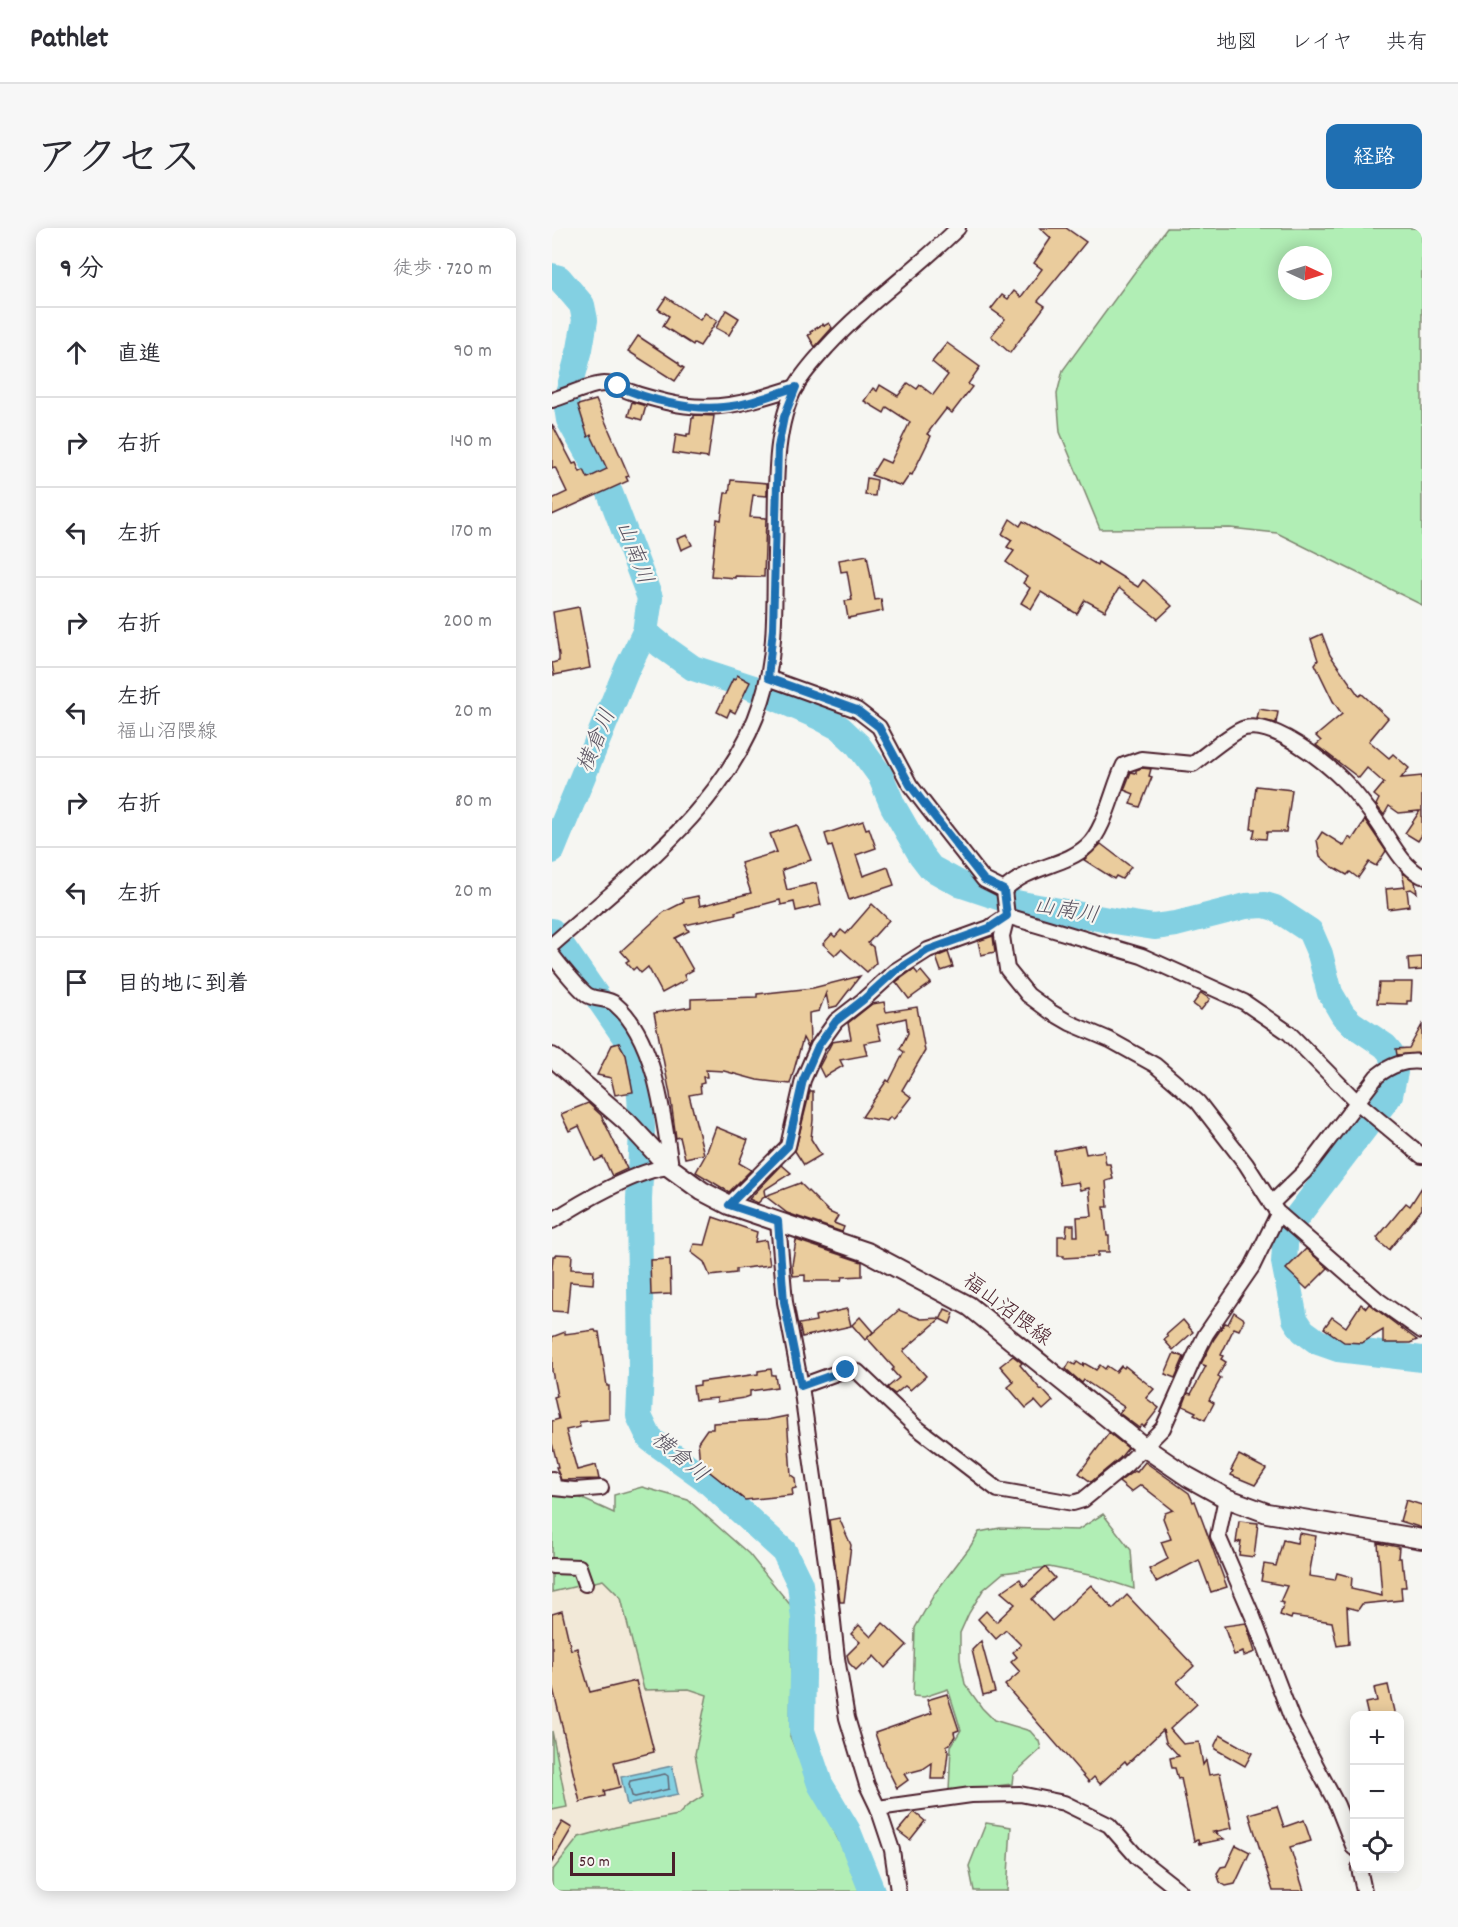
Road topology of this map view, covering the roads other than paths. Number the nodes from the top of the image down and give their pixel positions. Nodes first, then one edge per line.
1 (958, 228) edge
2 (796, 387) junction
3 (555, 397) edge
4 (768, 678) junction
5 (1422, 876) edge
6 (1004, 890) junction
7 (1007, 916) junction
8 (552, 945) edge
9 (552, 956) edge
10 (552, 1057) edge
11 (1422, 1062) edge
12 (1356, 1101) junction
13 (1422, 1156) edge
14 (669, 1167) junction
15 (729, 1205) junction
16 (1276, 1209) junction
17 (552, 1221) edge
18 (778, 1221) junction
19 (1422, 1331) edge
20 (801, 1386) junction
21 (1144, 1447) junction
22 (552, 1479) edge
23 (601, 1488) dead end
24 (1226, 1498) junction
25 (1422, 1539) edge
26 (552, 1566) edge
27 (585, 1584) dead end
28 (878, 1808) junction
29 (1350, 1838) edge
30 (1360, 1873) edge
31 (898, 1891) edge
32 (1180, 1891) edge
33 (1364, 1891) edge

1 - 2 street
2 - 3 street
2 - 4 street
4 - 6 street
4 - 8 street
5 - 6 street
6 - 7 street
7 - 12 street
7 - 15 street
7 - 16 street
9 - 14 street
10 - 14 main road, 福山沼隈線
11 - 12 street
12 - 13 street
12 - 16 street
14 - 15 main road, 福山沼隈線
14 - 17 street
15 - 18 main road, 福山沼隈線
16 - 19 street
16 - 21 street
18 - 20 street
18 - 21 main road, 福山沼隈線
20 - 21 street
20 - 28 street
21 - 24 main road, 福山沼隈線
22 - 23 street
24 - 25 main road, 福山沼隈線
24 - 29 street
26 - 27 street
28 - 31 street
28 - 32 street
30 - 33 street

